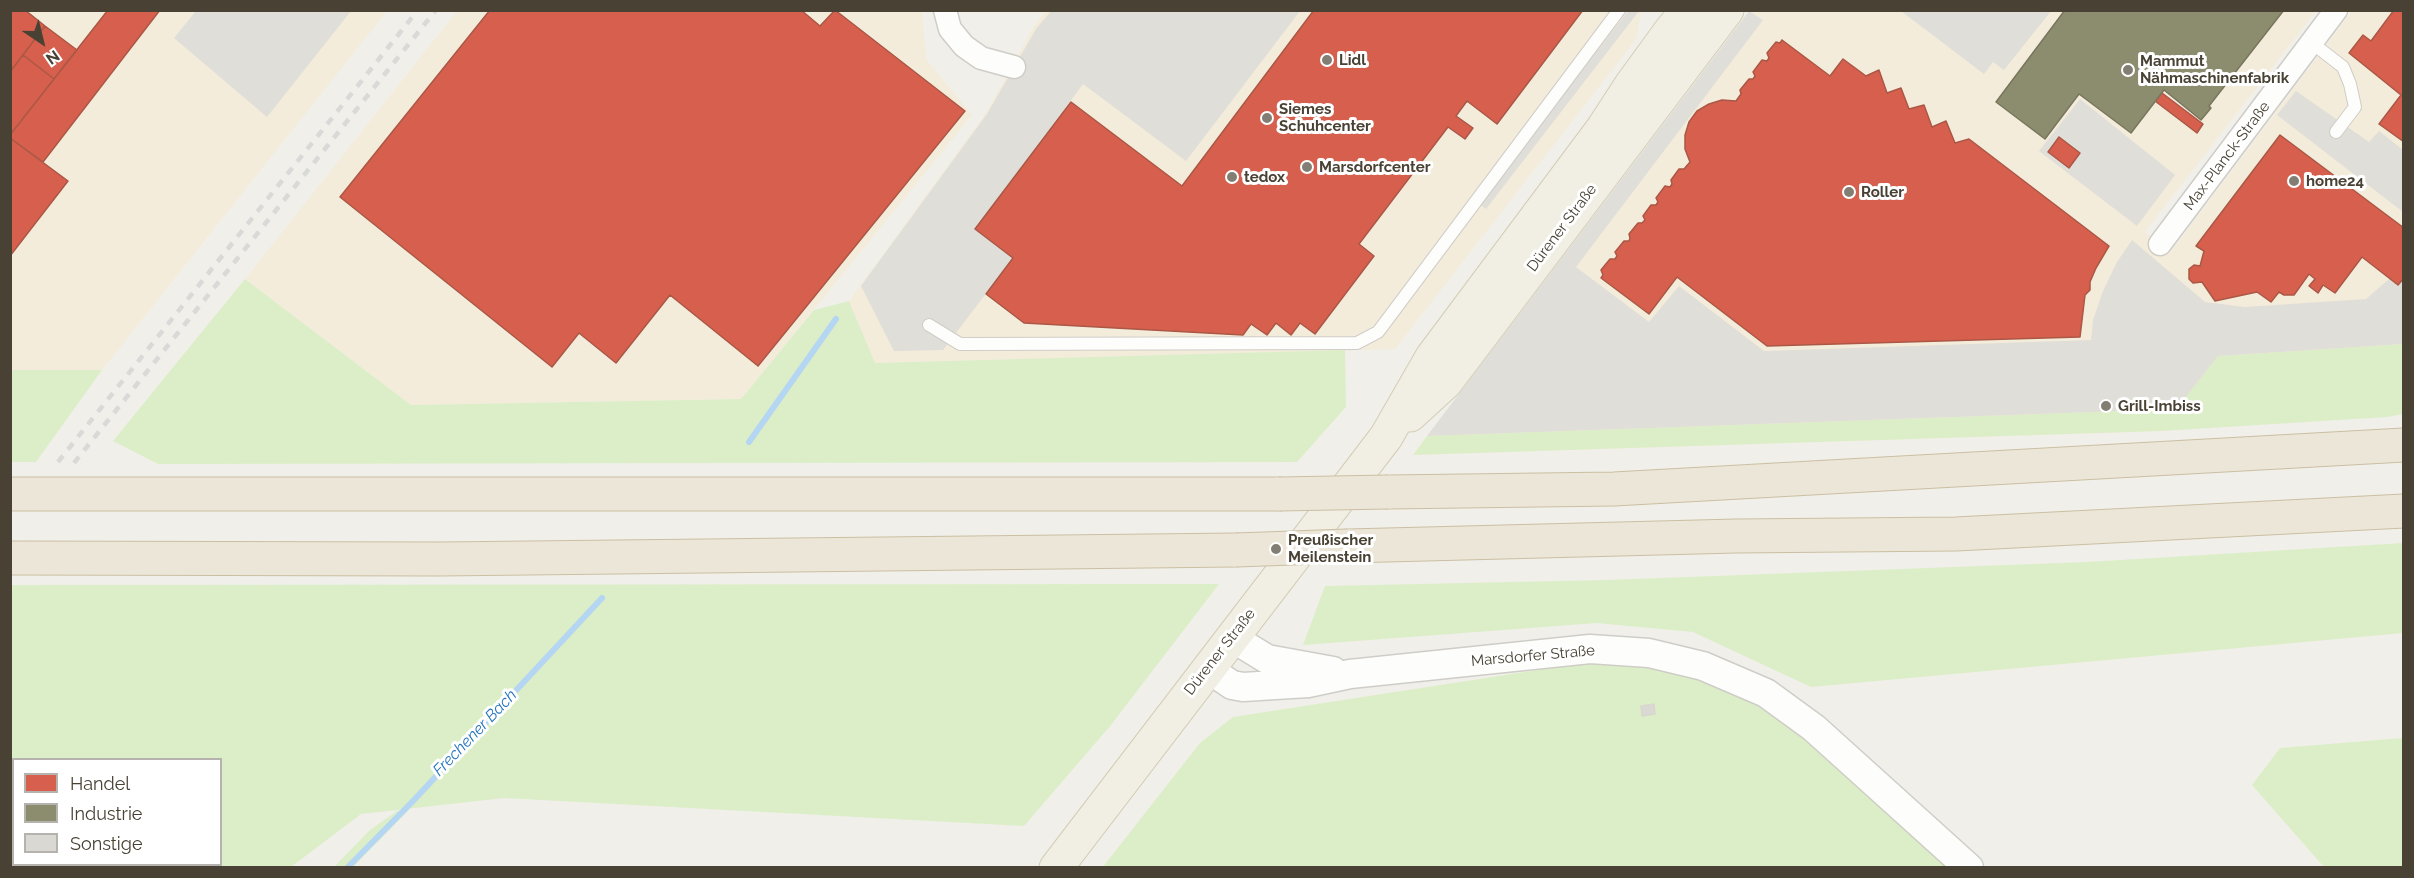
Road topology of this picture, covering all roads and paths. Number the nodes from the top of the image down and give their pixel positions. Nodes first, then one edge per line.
1 (945, 10) edge
2 (1619, 10) edge
3 (1688, 10) edge
4 (1727, 10) edge
5 (2336, 10) edge
6 (2312, 43) junction
7 (1014, 67) dead end
8 (2336, 132) dead end
9 (2160, 244) dead end
10 (929, 326) dead end
11 (1386, 436) junction
12 (2403, 445) edge
13 (10, 494) edge
14 (2403, 511) edge
15 (10, 558) edge
16 (1231, 638) junction
17 (1207, 668) junction
18 (1350, 674) junction
19 (1056, 867) edge
20 (1969, 867) edge

1 - 7 street
2 - 10 lane
3 - 11 main road, Dürener Straße
4 - 11 main road, Dürener Straße
5 - 6 street, Max-Planck-Straße
6 - 8 lane
6 - 9 street, Max-Planck-Straße
11 - 16 main road, Dürener Straße
12 - 13 highway, bridge
14 - 15 highway, bridge
16 - 17 main road, Dürener Straße
16 - 18 street, Marsdorfer Straße
17 - 18 street, Marsdorfer Straße
17 - 19 main road, Dürener Straße
18 - 20 street, Marsdorfer Straße

